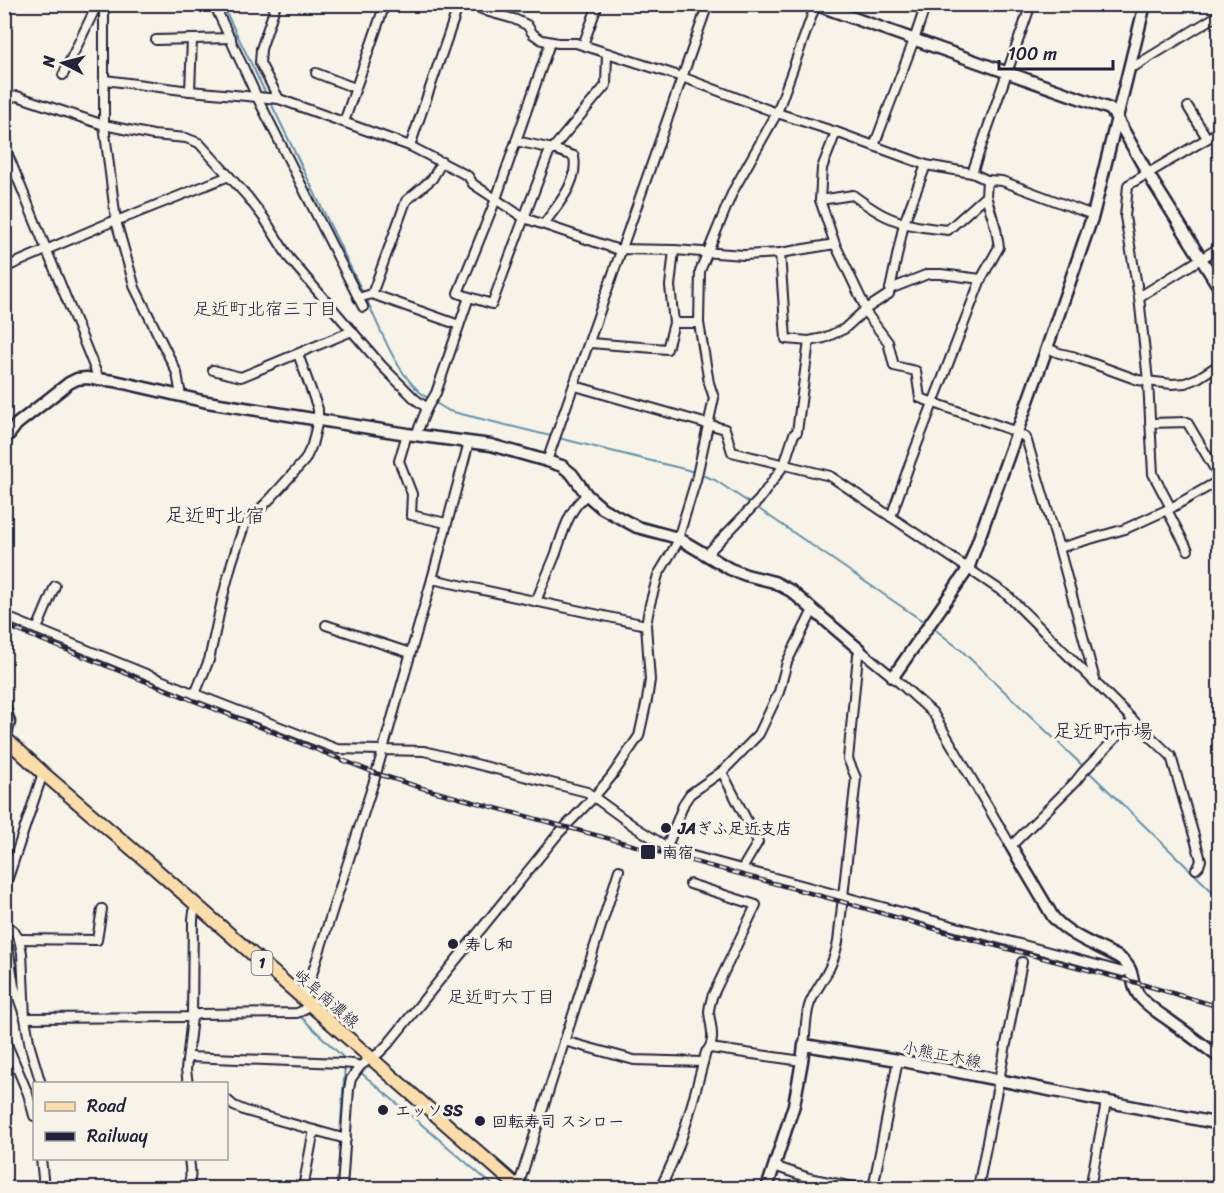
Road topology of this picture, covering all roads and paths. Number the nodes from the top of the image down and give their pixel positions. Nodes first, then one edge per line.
1 (103, 4) edge
2 (214, 4) edge
3 (276, 4) edge
4 (385, 4) edge
5 (459, 4) edge
6 (468, 4) edge
7 (598, 4) edge
8 (708, 4) edge
9 (926, 4) edge
10 (1031, 4) edge
11 (1145, 4) edge
12 (815, 5) edge
13 (490, 8) edge
14 (1220, 14) edge
15 (231, 38) junction
16 (192, 39) junction
17 (156, 40) dead end
18 (914, 40) junction
19 (550, 43) junction
20 (583, 45) junction
21 (607, 53) junction
22 (1130, 66) junction
23 (1007, 73) junction
24 (316, 74) dead end
25 (63, 75) dead end
26 (682, 77) junction
27 (105, 80) junction
28 (355, 88) junction
29 (190, 91) junction
30 (257, 97) junction
31 (4, 99) edge
32 (279, 99) junction
33 (1188, 107) dead end
34 (777, 112) junction
35 (1116, 117) junction
36 (344, 122) junction
37 (104, 125) junction
38 (1220, 131) edge
39 (836, 132) junction
40 (1207, 138) junction
41 (516, 141) junction
42 (4, 145) edge
43 (410, 146) junction
44 (874, 146) junction
45 (553, 148) junction
46 (442, 162) junction
47 (926, 165) junction
48 (972, 174) junction
49 (1148, 174) junction
50 (229, 176) junction
51 (987, 180) junction
52 (986, 196) junction
53 (496, 199) junction
54 (820, 200) junction
55 (1093, 215) junction
56 (524, 218) junction
57 (116, 220) junction
58 (904, 223) junction
59 (544, 224) junction
60 (835, 244) junction
61 (1220, 247) edge
62 (623, 249) junction
63 (47, 250) junction
64 (674, 250) junction
65 (708, 252) junction
66 (780, 253) junction
67 (1200, 258) junction
68 (4, 268) edge
69 (981, 279) junction
70 (890, 289) junction
71 (1220, 289) edge
72 (372, 294) junction
73 (469, 297) junction
74 (1139, 297) junction
75 (358, 298) junction
76 (363, 307) dead end
77 (865, 309) junction
78 (674, 323) junction
79 (699, 323) junction
80 (459, 326) junction
81 (351, 331) junction
82 (809, 341) junction
83 (590, 343) junction
84 (1047, 348) junction
85 (298, 354) junction
86 (1220, 364) edge
87 (213, 370) dead end
88 (99, 379) junction
89 (1148, 381) junction
90 (574, 386) junction
91 (181, 396) junction
92 (932, 403) junction
93 (427, 408) junction
94 (318, 420) junction
95 (1150, 423) junction
96 (709, 424) junction
97 (1017, 432) junction
98 (412, 434) junction
99 (4, 441) edge
100 (469, 442) junction
101 (547, 461) junction
102 (784, 465) junction
103 (1220, 479) edge
104 (587, 495) junction
105 (1169, 509) junction
106 (891, 517) junction
107 (446, 523) junction
108 (678, 538) junction
109 (1059, 548) junction
110 (1188, 550) dead end
111 (706, 555) junction
112 (968, 568) junction
113 (432, 579) junction
114 (56, 586) dead end
115 (536, 602) junction
116 (814, 610) junction
117 (4, 616) edge
118 (326, 625) dead end
119 (646, 625) junction
120 (37, 629) junction
121 (860, 650) junction
122 (411, 653) junction
123 (893, 677) junction
124 (1095, 681) junction
125 (195, 694) junction
126 (4, 706) edge
127 (1133, 720) junction
128 (5, 737) edge
129 (382, 751) junction
130 (722, 772) junction
131 (43, 773) junction
132 (594, 797) junction
133 (1011, 846) junction
134 (667, 847) junction
135 (742, 869) junction
136 (1196, 869) dead end
137 (619, 870) dead end
138 (690, 884) dead end
139 (4, 890) edge
140 (842, 896) junction
141 (195, 904) junction
142 (102, 909) dead end
143 (4, 924) edge
144 (19, 939) junction
145 (4, 942) edge
146 (1022, 962) dead end
147 (1130, 970) junction
148 (305, 1000) junction
149 (192, 1017) junction
150 (26, 1018) junction
151 (4, 1037) edge
152 (564, 1041) junction
153 (804, 1045) junction
154 (710, 1048) junction
155 (188, 1057) junction
156 (371, 1058) junction
157 (1220, 1058) edge
158 (898, 1060) junction
159 (802, 1061) junction
160 (703, 1062) junction
161 (360, 1066) junction
162 (999, 1081) junction
163 (42, 1082) edge
164 (188, 1082) edge
165 (228, 1101) edge
166 (1106, 1102) junction
167 (33, 1112) edge
168 (1220, 1124) edge
169 (314, 1130) junction
170 (346, 1139) junction
171 (41, 1160) edge
172 (189, 1160) edge
173 (774, 1166) junction
174 (44, 1188) edge
175 (186, 1188) edge
176 (303, 1188) edge
177 (342, 1188) edge
178 (518, 1188) edge
179 (660, 1188) edge
180 (767, 1188) edge
181 (858, 1188) edge
182 (873, 1188) edge
183 (978, 1188) edge
184 (1090, 1188) edge

1 - 25 street
1 - 27 street
2 - 15 street
3 - 32 street
4 - 28 street
5 - 43 street
6 - 13 street
7 - 20 street
8 - 26 street
9 - 18 street
10 - 23 street
11 - 22 street
12 - 18 street
12 - 34 street
13 - 19 street
14 - 22 street
15 - 16 street
15 - 30 street
16 - 17 street
16 - 29 street
18 - 23 street
18 - 44 street
19 - 20 street
19 - 41 street
20 - 21 street
21 - 26 street
21 - 45 street
22 - 35 street
23 - 35 street
23 - 48 street
24 - 28 street
26 - 34 street
26 - 62 street
27 - 29 street
27 - 37 street
28 - 36 street
29 - 30 street
30 - 32 street
30 - 75 street
31 - 37 street
32 - 36 street
33 - 40 street
34 - 39 street
34 - 65 street
35 - 49 street
35 - 55 street
36 - 43 street
37 - 50 street
37 - 57 street
38 - 40 street
39 - 44 street
39 - 54 street
40 - 49 street
41 - 45 street
41 - 53 street
42 - 63 street
43 - 46 street
44 - 47 street
45 - 56 street
45 - 59 street
46 - 53 street
46 - 72 street
47 - 48 street
47 - 58 street
48 - 51 street
49 - 67 street
49 - 74 street
50 - 57 street
50 - 81 street
51 - 52 street
51 - 55 street
52 - 58 street
52 - 69 street
53 - 56 street
53 - 73 street
54 - 58 street
54 - 60 street
55 - 84 street
56 - 59 street
56 - 73 street
57 - 63 street
57 - 91 street
58 - 70 street
59 - 62 street
60 - 66 street
60 - 77 street
61 - 67 street
62 - 64 street
62 - 83 street
63 - 68 street
63 - 88 street
64 - 65 street
64 - 78 street
65 - 66 street
65 - 79 street
66 - 82 street
67 - 71 street
67 - 74 street
69 - 70 street
69 - 92 street
70 - 77 street
72 - 75 street
72 - 80 street
73 - 80 street
74 - 89 street
75 - 76 street
77 - 82 street
77 - 92 street
78 - 79 street
78 - 83 street
79 - 96 street
80 - 93 street
81 - 85 street
81 - 93 street
82 - 102 street
83 - 90 street
84 - 89 street
84 - 97 street
85 - 87 street
85 - 94 street
86 - 89 street
88 - 91 street
88 - 99 street
89 - 95 street
90 - 96 street
90 - 101 street
91 - 94 street
92 - 97 street
92 - 106 street
93 - 98 street
94 - 98 street
94 - 125 street
95 - 103 street
95 - 105 street
96 - 102 street
96 - 108 street
97 - 109 street
97 - 112 street
98 - 100 street
98 - 107 street
100 - 101 street
100 - 107 street
101 - 104 street
102 - 106 street
102 - 111 street
103 - 105 street
104 - 108 street
104 - 115 street
105 - 109 street
105 - 110 street
106 - 112 street
107 - 113 street
108 - 111 street
108 - 119 street
109 - 124 street
111 - 116 street
112 - 123 street
112 - 124 street
113 - 115 street
113 - 122 street
114 - 120 street
115 - 119 street
116 - 121 street
116 - 130 street
117 - 120 street
118 - 122 street
119 - 132 street
120 - 125 street
121 - 123 street
121 - 140 street
122 - 129 street
123 - 133 street
124 - 127 street
125 - 129 street
126 - 128 street
127 - 133 street
127 - 136 street
128 - 131 main road, 岐阜南濃線 / 1
129 - 132 street
129 - 148 street
130 - 134 street
130 - 135 street
131 - 139 street
131 - 141 main road, 岐阜南濃線 / 1
132 - 134 street
132 - 156 street
133 - 147 street
134 - 135 street
135 - 140 street
137 - 152 street
138 - 154 street
140 - 147 street
140 - 153 street
141 - 148 main road, 岐阜南濃線 / 1
141 - 149 street
142 - 144 street
143 - 144 street
144 - 150 street
145 - 150 street
146 - 162 street
147 - 157 street
148 - 149 street
148 - 156 main road, 岐阜南濃線 / 1
149 - 150 street
149 - 155 street
150 - 163 street
151 - 167 street
152 - 160 street
152 - 178 street
153 - 158 street, 小熊正木線
153 - 159 street
154 - 159 street
154 - 160 street
155 - 161 street
155 - 164 street
156 - 161 street
156 - 178 main road, 岐阜南濃線 / 1
158 - 162 street, 小熊正木線
158 - 182 street
159 - 173 street
160 - 179 street
161 - 170 street
162 - 166 street, 小熊正木線
162 - 183 street
165 - 169 street
166 - 168 street, 小熊正木線
166 - 184 street
169 - 170 street
169 - 176 street
170 - 177 street
171 - 174 street
172 - 175 street
173 - 180 street
173 - 181 street

